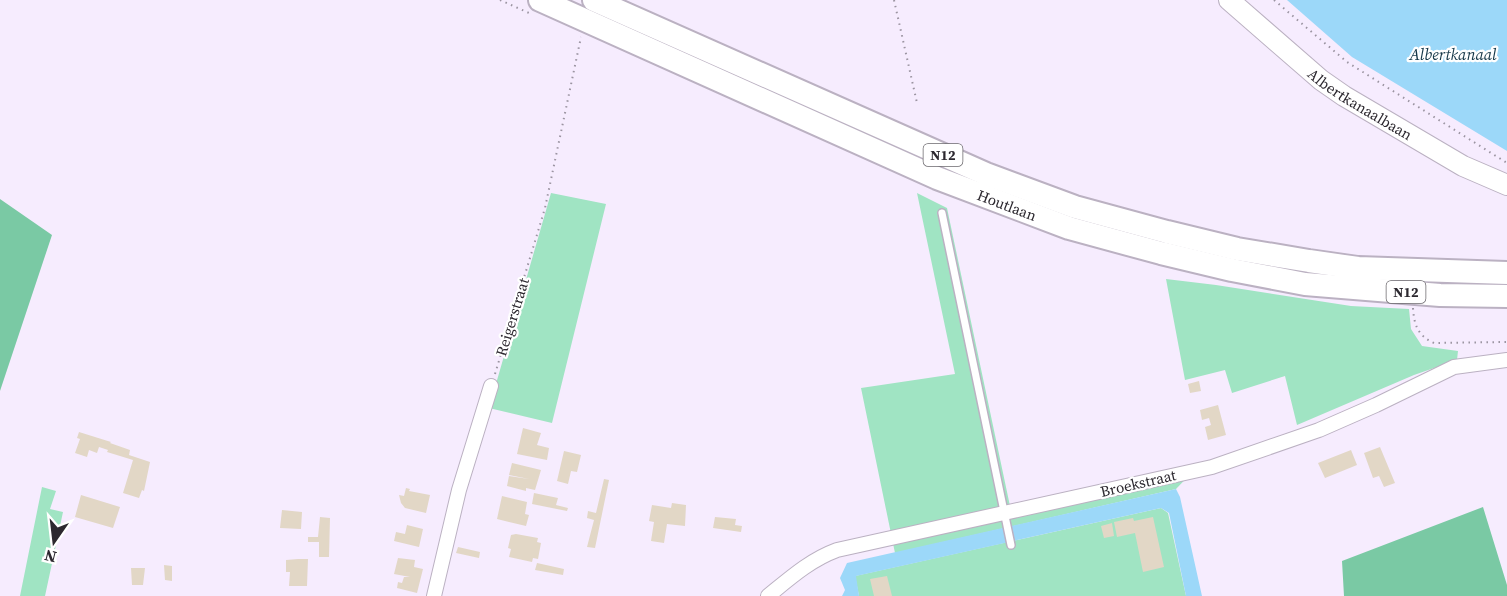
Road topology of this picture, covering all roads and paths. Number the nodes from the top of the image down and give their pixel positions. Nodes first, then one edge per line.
1 (540, 0) edge
2 (594, 0) edge
3 (894, 0) edge
4 (1229, 0) edge
5 (1274, 0) edge
6 (581, 36) dead end
7 (917, 103) dead end
8 (1507, 163) edge
9 (1507, 185) edge
10 (942, 213) dead end
11 (1507, 273) edge
12 (1507, 296) edge
13 (1413, 306) dead end
14 (1507, 342) edge
15 (1507, 360) edge
16 (491, 386) joint
17 (1005, 519) junction
18 (1011, 545) dead end
19 (434, 596) edge
20 (768, 596) edge

1 - 12 main road, Houtlaan / N12
2 - 11 main road, Houtlaan / N12
3 - 7 path
4 - 9 street, Albertkanaalbaan
5 - 8 path, Albertkanaalbaan
6 - 16 path, Reigerstraat
10 - 17 lane
13 - 14 path
15 - 17 street, Broekstraat
16 - 19 street
17 - 18 lane
17 - 20 street, Broekstraat

